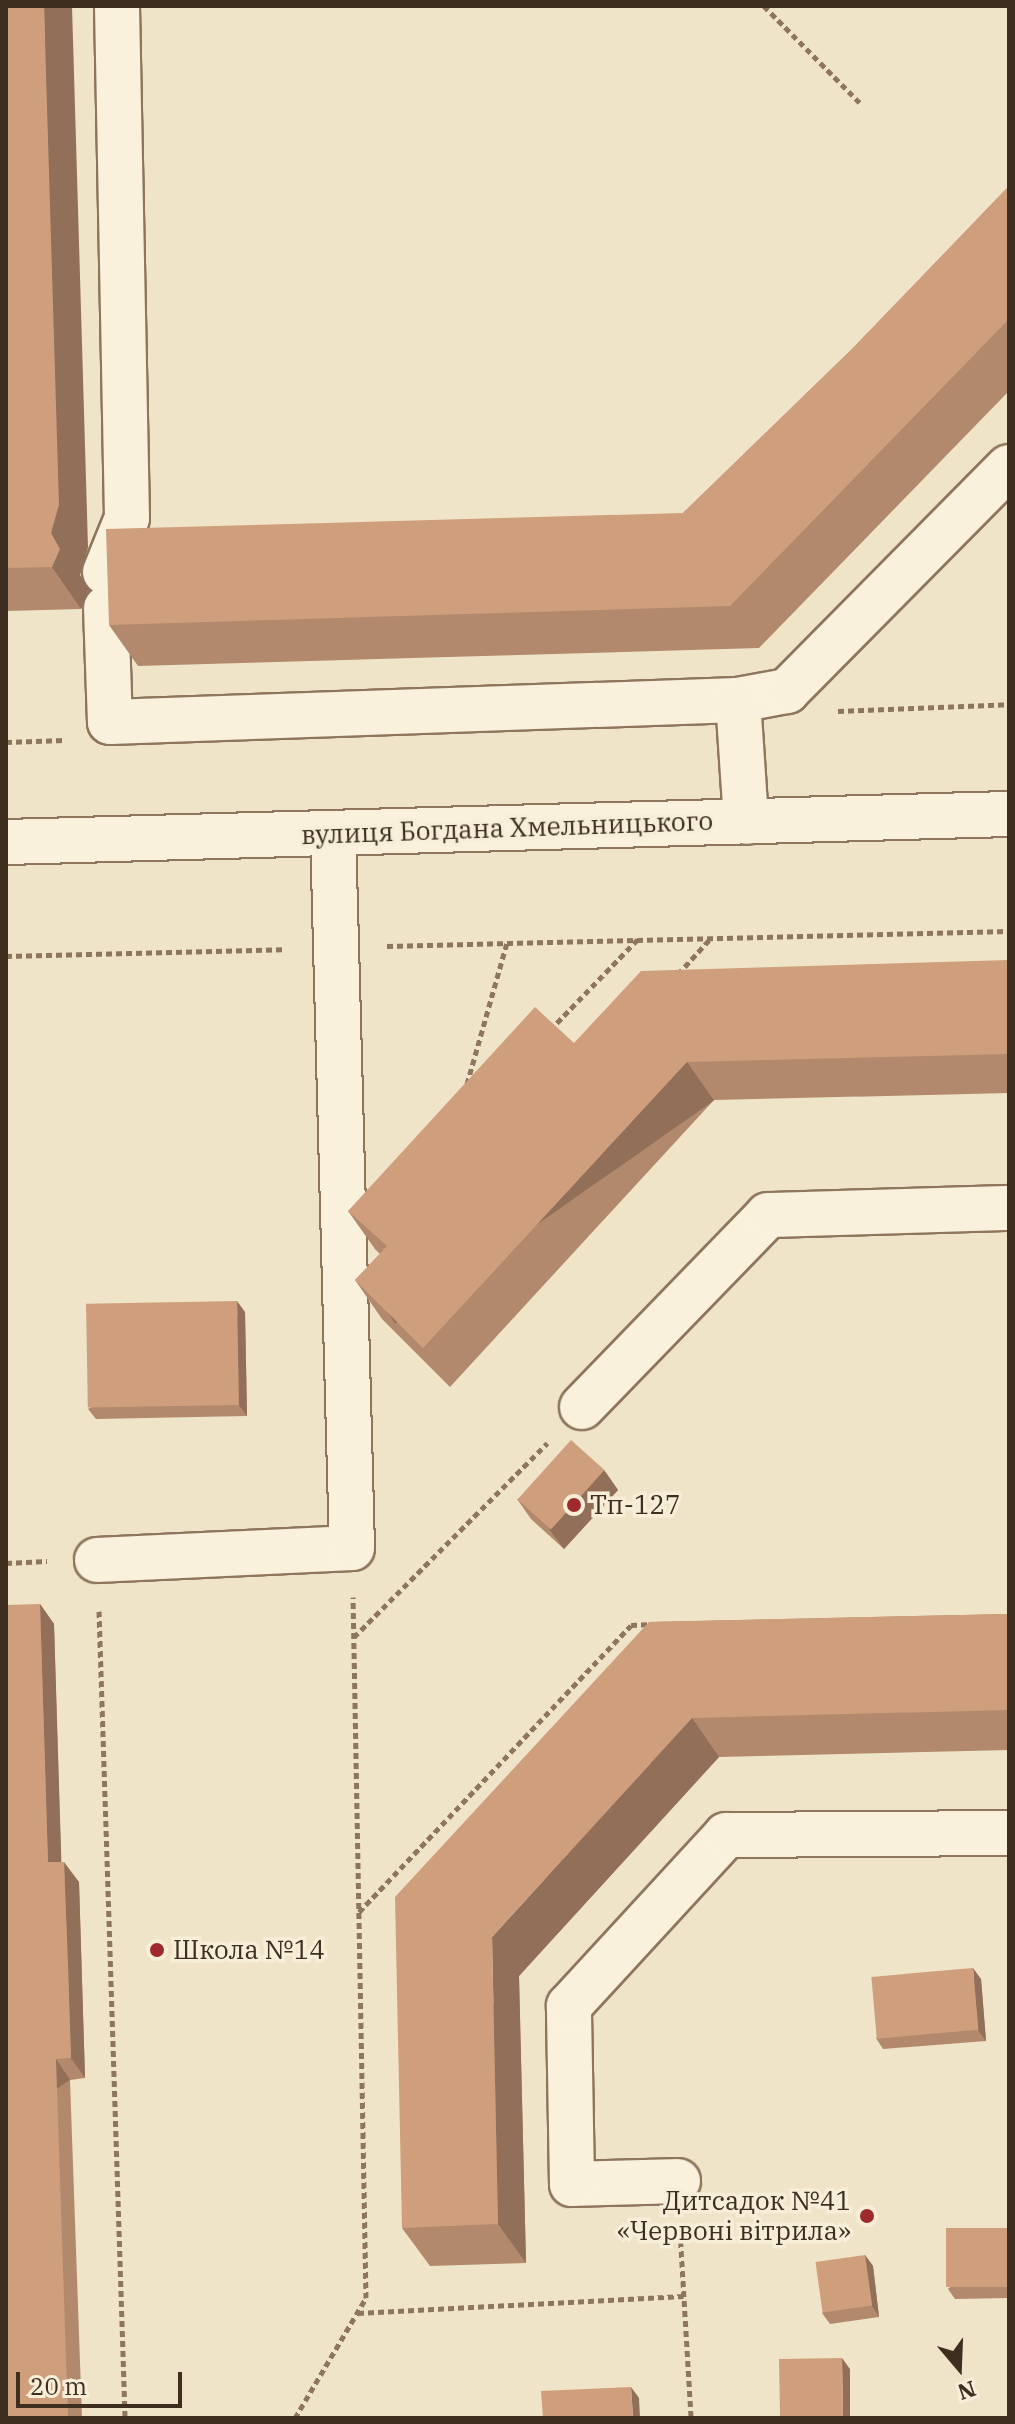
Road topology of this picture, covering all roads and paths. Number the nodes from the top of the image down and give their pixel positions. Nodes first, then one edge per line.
1 (117, 6) edge
2 (764, 6) edge
3 (861, 104) dead end
4 (1009, 467) edge
5 (738, 700) junction
6 (1009, 704) edge
7 (924, 708) dead end
8 (1009, 814) edge
9 (746, 822) junction
10 (333, 833) junction
11 (6, 842) edge
12 (1009, 931) edge
13 (711, 938) junction
14 (639, 939) junction
15 (507, 943) junction
16 (336, 947) junction
17 (6, 956) edge
18 (668, 984) edge
19 (541, 1039) edge
20 (462, 1100) edge
21 (1009, 1208) edge
22 (582, 1407) joint
23 (352, 1548) junction
24 (97, 1560) joint
25 (662, 1624) edge
26 (353, 1638) junction
27 (1009, 1833) edge
28 (359, 1912) junction
29 (678, 2181) joint
30 (684, 2296) junction
31 (358, 2313) junction
32 (125, 2418) edge
33 (295, 2418) edge
34 (691, 2418) edge

1 - 5 street
2 - 3 path
4 - 5 street
5 - 9 street
6 - 7 path
8 - 9 street, вулиця Богдана Хмельницького
9 - 10 street, вулиця Богдана Хмельницького
10 - 11 street, вулиця Богдана Хмельницького
10 - 16 street
12 - 13 path
13 - 14 path
13 - 18 path
14 - 15 path
14 - 19 path
15 - 16 path
15 - 20 path
16 - 17 path
16 - 23 street
21 - 22 street
22 - 26 path
23 - 24 street
23 - 26 path
24 - 32 path
25 - 28 path
26 - 28 path
27 - 29 street
28 - 31 path
29 - 30 path
30 - 31 path
30 - 34 path
31 - 33 path

